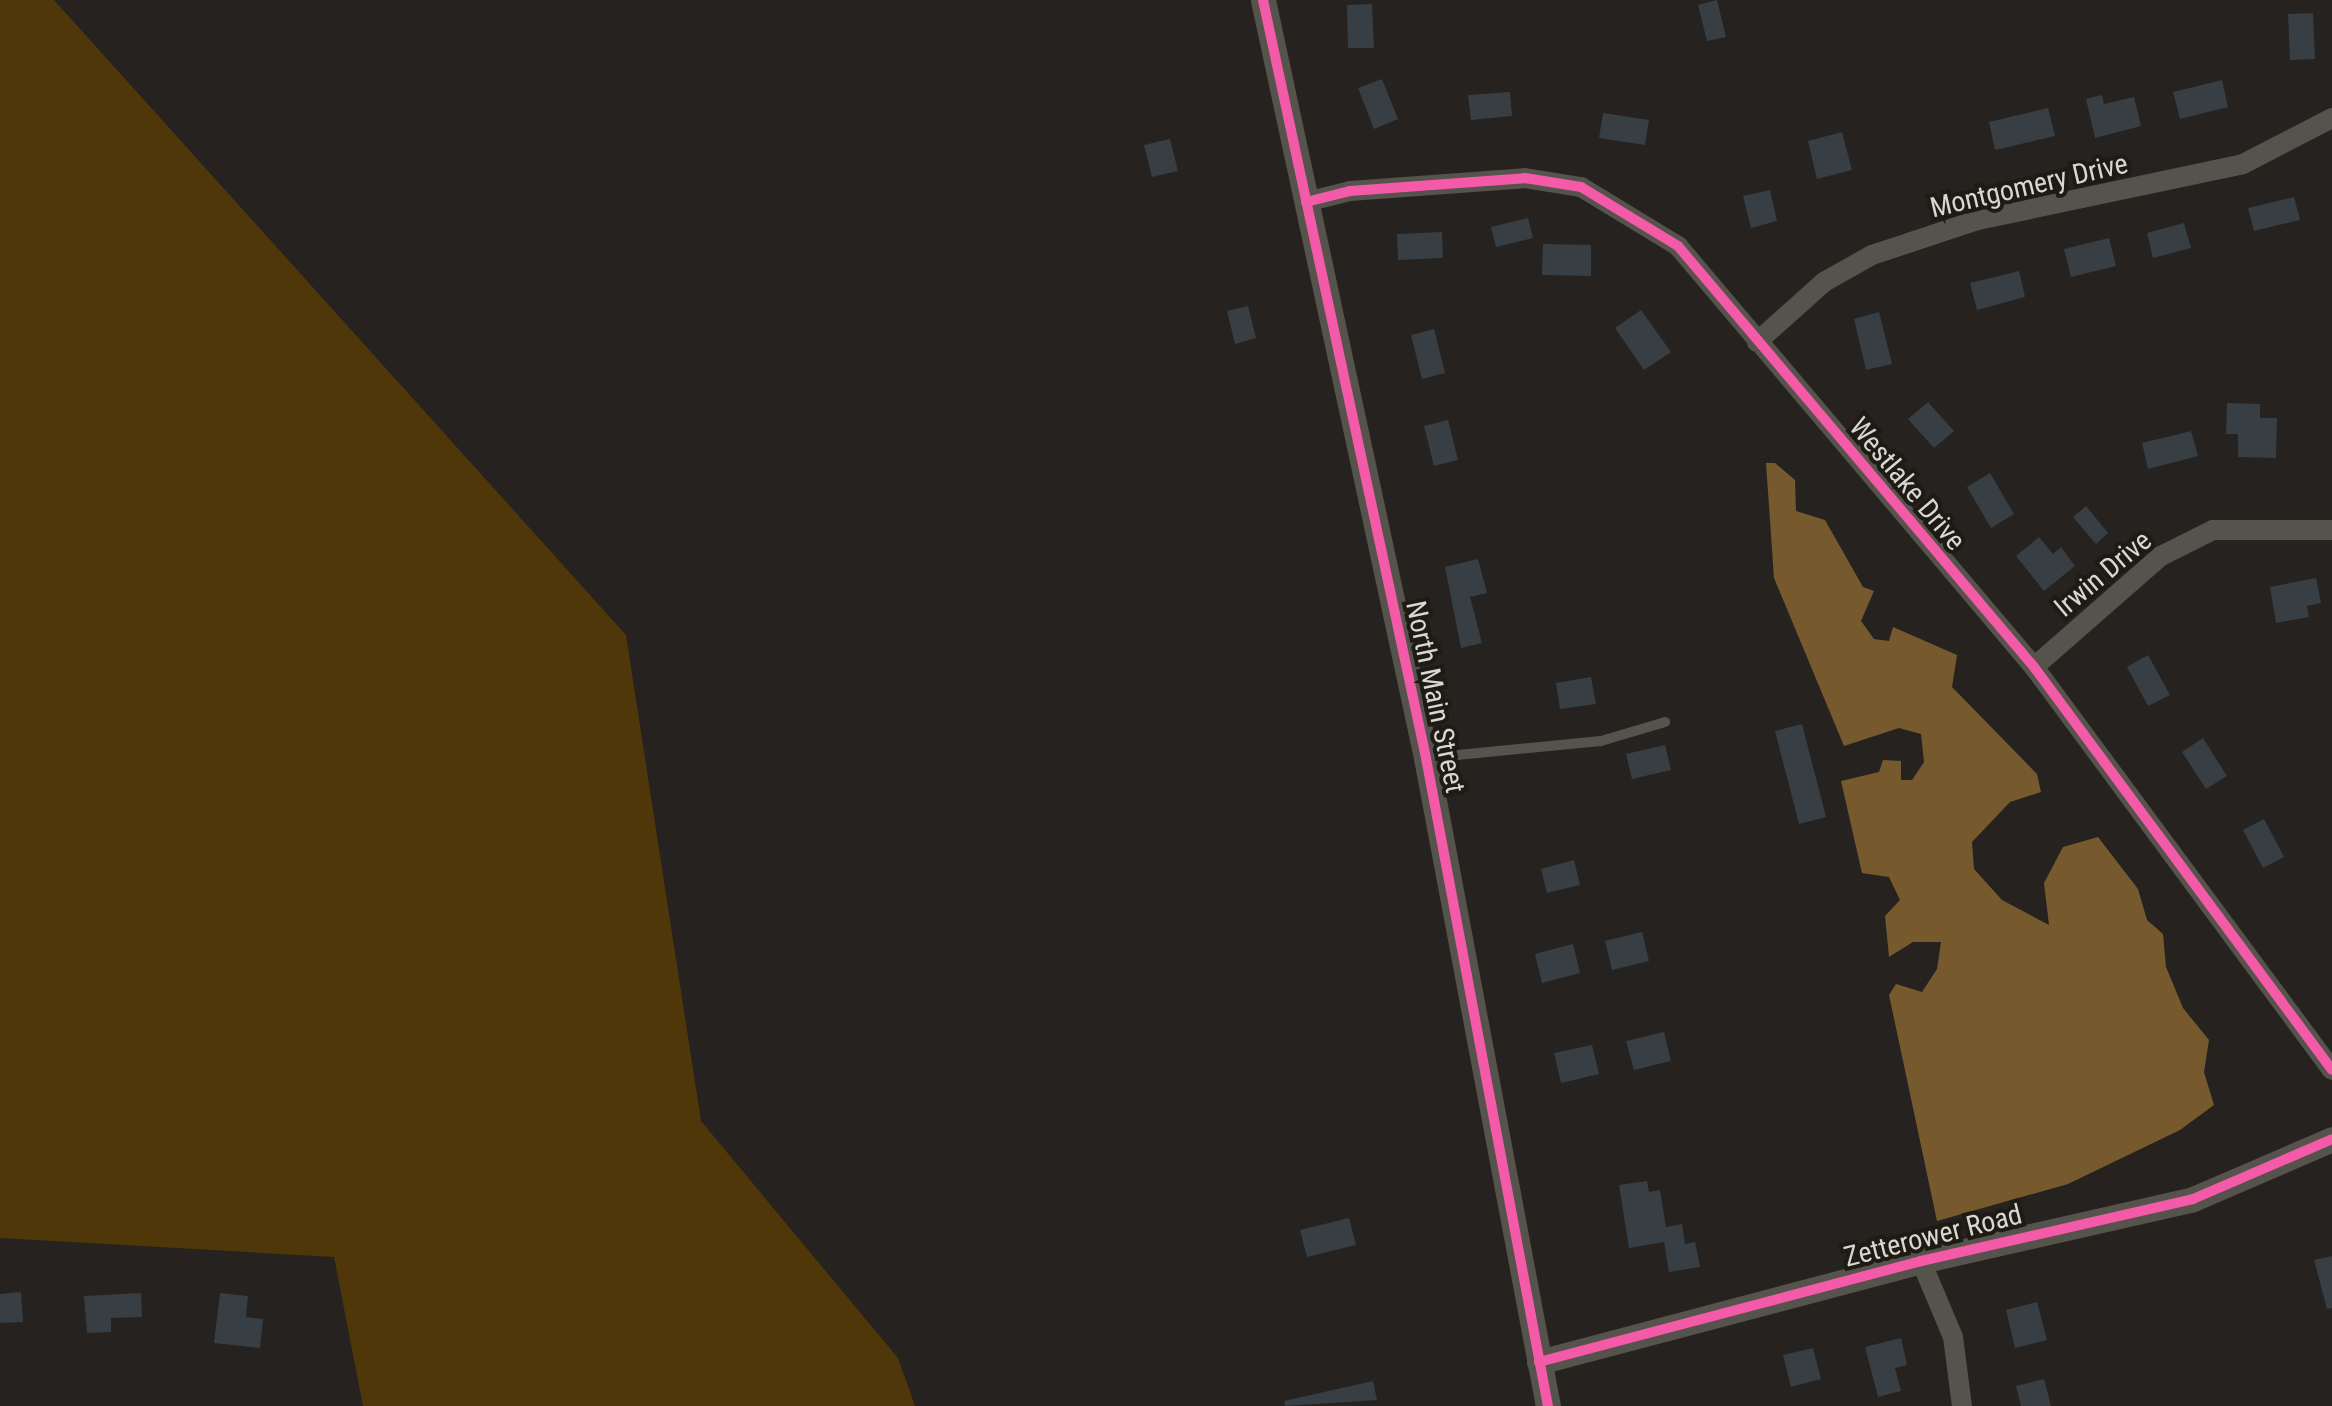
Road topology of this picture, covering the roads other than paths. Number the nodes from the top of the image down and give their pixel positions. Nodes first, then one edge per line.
1 (1263, 0) edge
2 (2332, 118) edge
3 (1306, 202) junction
4 (1757, 342) junction
5 (2332, 530) edge
6 (2034, 668) junction
7 (1666, 722) dead end
8 (1426, 758) junction
9 (2332, 1070) edge
10 (2332, 1139) edge
11 (1921, 1260) junction
12 (1540, 1362) junction
13 (1548, 1406) edge
14 (1962, 1406) edge

1 - 3 street, North Main Street
2 - 4 street, Montgomery Drive
3 - 4 street, Westlake Drive
3 - 8 street, North Main Street
4 - 6 street, Westlake Drive
5 - 6 street, Irwin Drive
6 - 9 street, Westlake Drive
7 - 8 lane
8 - 12 street, North Main Street
10 - 11 street, Zetterower Road
11 - 12 street, Zetterower Road
11 - 14 street
12 - 13 street, North Main Street

